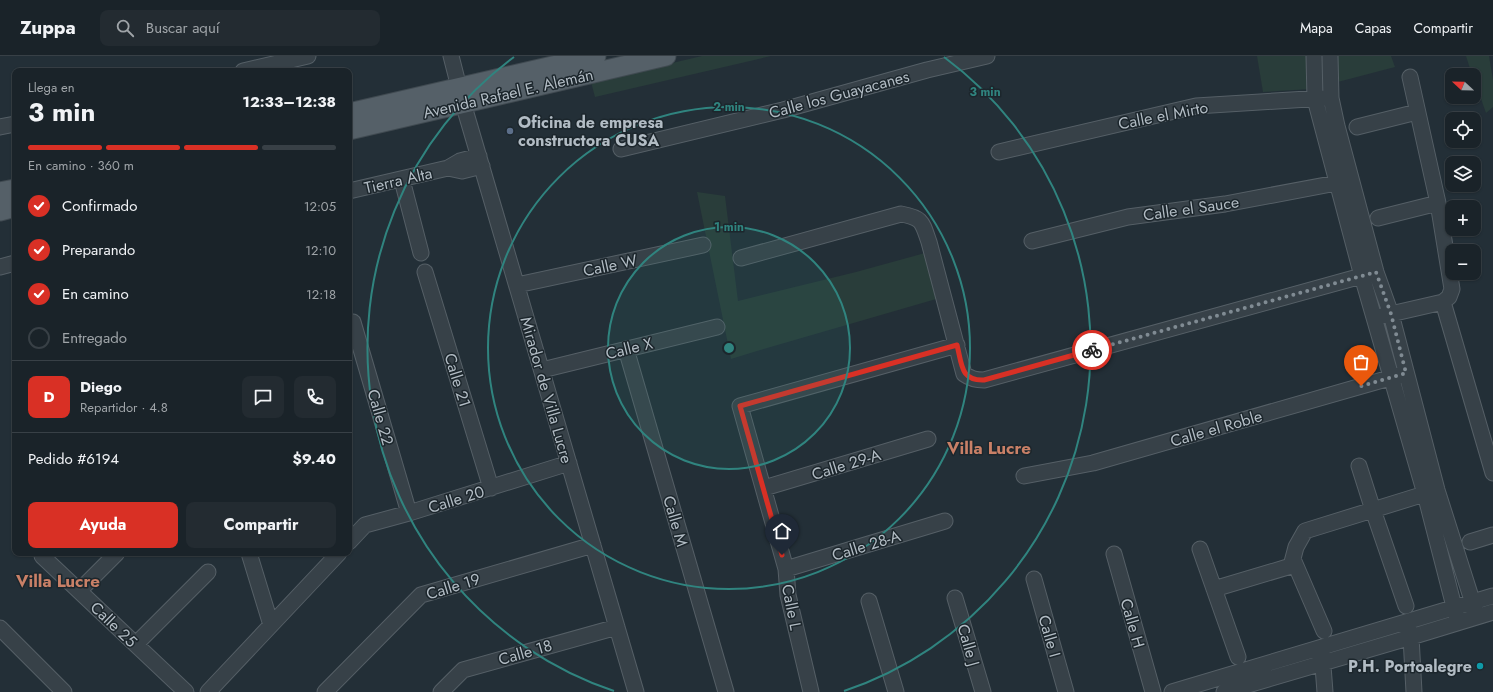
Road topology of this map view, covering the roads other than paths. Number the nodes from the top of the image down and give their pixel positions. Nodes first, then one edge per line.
1 (308, 56) edge
2 (451, 56) edge
3 (596, 56) edge
4 (666, 56) edge
5 (987, 56) edge
6 (1314, 56) edge
7 (1330, 56) edge
8 (256, 68) edge
9 (1410, 77) dead end
10 (462, 95) junction
11 (1315, 98) junction
12 (1331, 98) junction
13 (1417, 112) junction
14 (352, 113) edge
15 (12, 125) edge
16 (0, 127) edge
17 (1357, 127) dead end
18 (352, 129) edge
19 (621, 149) dead end
20 (999, 152) dead end
21 (480, 161) junction
22 (402, 180) junction
23 (1345, 182) junction
24 (12, 190) edge
25 (352, 190) edge
26 (0, 192) edge
27 (1438, 203) junction
28 (12, 208) edge
29 (0, 211) edge
30 (1378, 218) dead end
31 (1032, 241) dead end
32 (702, 245) dead end
33 (421, 253) dead end
34 (741, 258) dead end
35 (12, 264) edge
36 (0, 267) edge
37 (425, 272) dead end
38 (1376, 272) junction
39 (1362, 276) junction
40 (517, 285) junction
41 (1443, 302) junction
42 (1391, 314) junction
43 (1374, 318) junction
44 (354, 322) dead end
45 (717, 327) dead end
46 (957, 345) junction
47 (626, 349) junction
48 (542, 370) junction
49 (1406, 373) junction
50 (1391, 377) junction
51 (928, 439) dead end
52 (569, 463) junction
53 (1359, 466) dead end
54 (1493, 473) edge
55 (1024, 476) dead end
56 (491, 488) junction
57 (764, 488) junction
58 (1431, 492) junction
59 (1373, 510) junction
60 (409, 513) junction
61 (946, 521) dead end
62 (1493, 536) edge
63 (352, 539) edge
64 (1470, 542) dead end
65 (593, 545) junction
66 (1200, 549) dead end
67 (1114, 554) dead end
68 (42, 556) dead end
69 (114, 556) edge
70 (250, 556) edge
71 (335, 556) edge
72 (1293, 558) junction
73 (786, 569) junction
74 (208, 572) dead end
75 (1034, 579) dead end
76 (1214, 589) junction
77 (79, 591) junction
78 (1493, 596) edge
79 (956, 598) dead end
80 (869, 601) dead end
81 (1472, 601) junction
82 (1406, 606) dead end
83 (1454, 607) junction
84 (1493, 612) edge
85 (1477, 616) junction
86 (1407, 622) junction
87 (1458, 622) junction
88 (271, 625) junction
89 (617, 627) junction
90 (0, 628) edge
91 (1324, 631) dead end
92 (1411, 637) junction
93 (136, 644) junction
94 (1322, 646) junction
95 (1323, 663) junction
96 (1237, 665) junction
97 (1233, 691) edge
98 (64, 692) edge
99 (186, 692) edge
100 (208, 692) edge
101 (325, 692) edge
102 (441, 692) edge
103 (636, 692) edge
104 (726, 692) edge
105 (811, 692) edge
106 (896, 692) edge
107 (983, 692) edge
108 (1066, 692) edge
109 (1153, 692) edge
110 (1172, 692) edge
111 (1325, 692) edge
112 (1414, 692) edge

1 - 8 street
2 - 10 street, Mirador de Villa Lucre
3 - 10 main road, Avenida Rafael E. Alemán
4 - 10 main road, Avenida Rafael E. Alemán
5 - 19 street, Calle los Guayacanes
6 - 11 street
7 - 12 street
9 - 13 street
10 - 14 main road, Avenida Rafael E. Alemán
10 - 18 main road, Avenida Rafael E. Alemán
10 - 21 street, Mirador de Villa Lucre
11 - 12 street, Calle el Mirto
11 - 20 street, Calle el Mirto
11 - 23 street
12 - 23 street
13 - 17 street
13 - 27 street
15 - 16 street
21 - 22 street, Tierra Alta
21 - 40 street, Mirador de Villa Lucre
22 - 25 street, Tierra Alta
22 - 33 street
23 - 31 street, Calle el Sauce
23 - 38 street
23 - 39 street
24 - 26 main road
27 - 30 street
27 - 41 street
28 - 29 main road
32 - 40 street, Calle W
34 - 46 street
35 - 36 street
37 - 56 street, Calle 21
38 - 39 street
38 - 42 street
39 - 43 street
39 - 46 street
40 - 48 street, Mirador de Villa Lucre
41 - 42 street
41 - 54 street
42 - 43 street
42 - 49 street
43 - 50 street
44 - 60 street, Calle 22
45 - 47 street, Calle X
46 - 57 street, Calle L
47 - 48 street, Calle X
47 - 104 street, Calle M
48 - 52 street, Mirador de Villa Lucre
49 - 50 street, Calle el Roble
49 - 58 street
50 - 55 street, Calle el Roble
50 - 58 street
51 - 57 street, Calle 29-A
52 - 56 street, Calle 20
52 - 65 street, Mirador de Villa Lucre
53 - 59 street
56 - 60 street, Calle 20
57 - 73 street, Calle L
58 - 59 street
58 - 81 street
58 - 83 street
59 - 72 street
59 - 82 street
60 - 63 street, Calle 20
61 - 73 street, Calle 28-A
62 - 64 street
65 - 89 street, Mirador de Villa Lucre
65 - 101 street, Calle 19
66 - 76 street
67 - 109 street, Calle H
68 - 77 street, Calle 25
69 - 77 street
70 - 88 street
71 - 88 street
72 - 76 street
72 - 91 street
73 - 105 street, Calle L
74 - 93 street
75 - 108 street, Calle I
76 - 96 street
77 - 93 street, Calle 25
78 - 81 street
79 - 107 street, Calle J
80 - 106 street
81 - 83 street
81 - 85 street
83 - 86 street
83 - 87 street
84 - 85 street
85 - 87 street
86 - 92 street
86 - 94 street
87 - 92 street
88 - 100 street
89 - 102 street, Calle 18
89 - 103 street, Mirador de Villa Lucre
90 - 98 street
92 - 95 street
92 - 112 street
93 - 99 street, Calle 25
94 - 95 street
94 - 96 street
95 - 97 street
95 - 111 street
96 - 97 street
96 - 110 street

